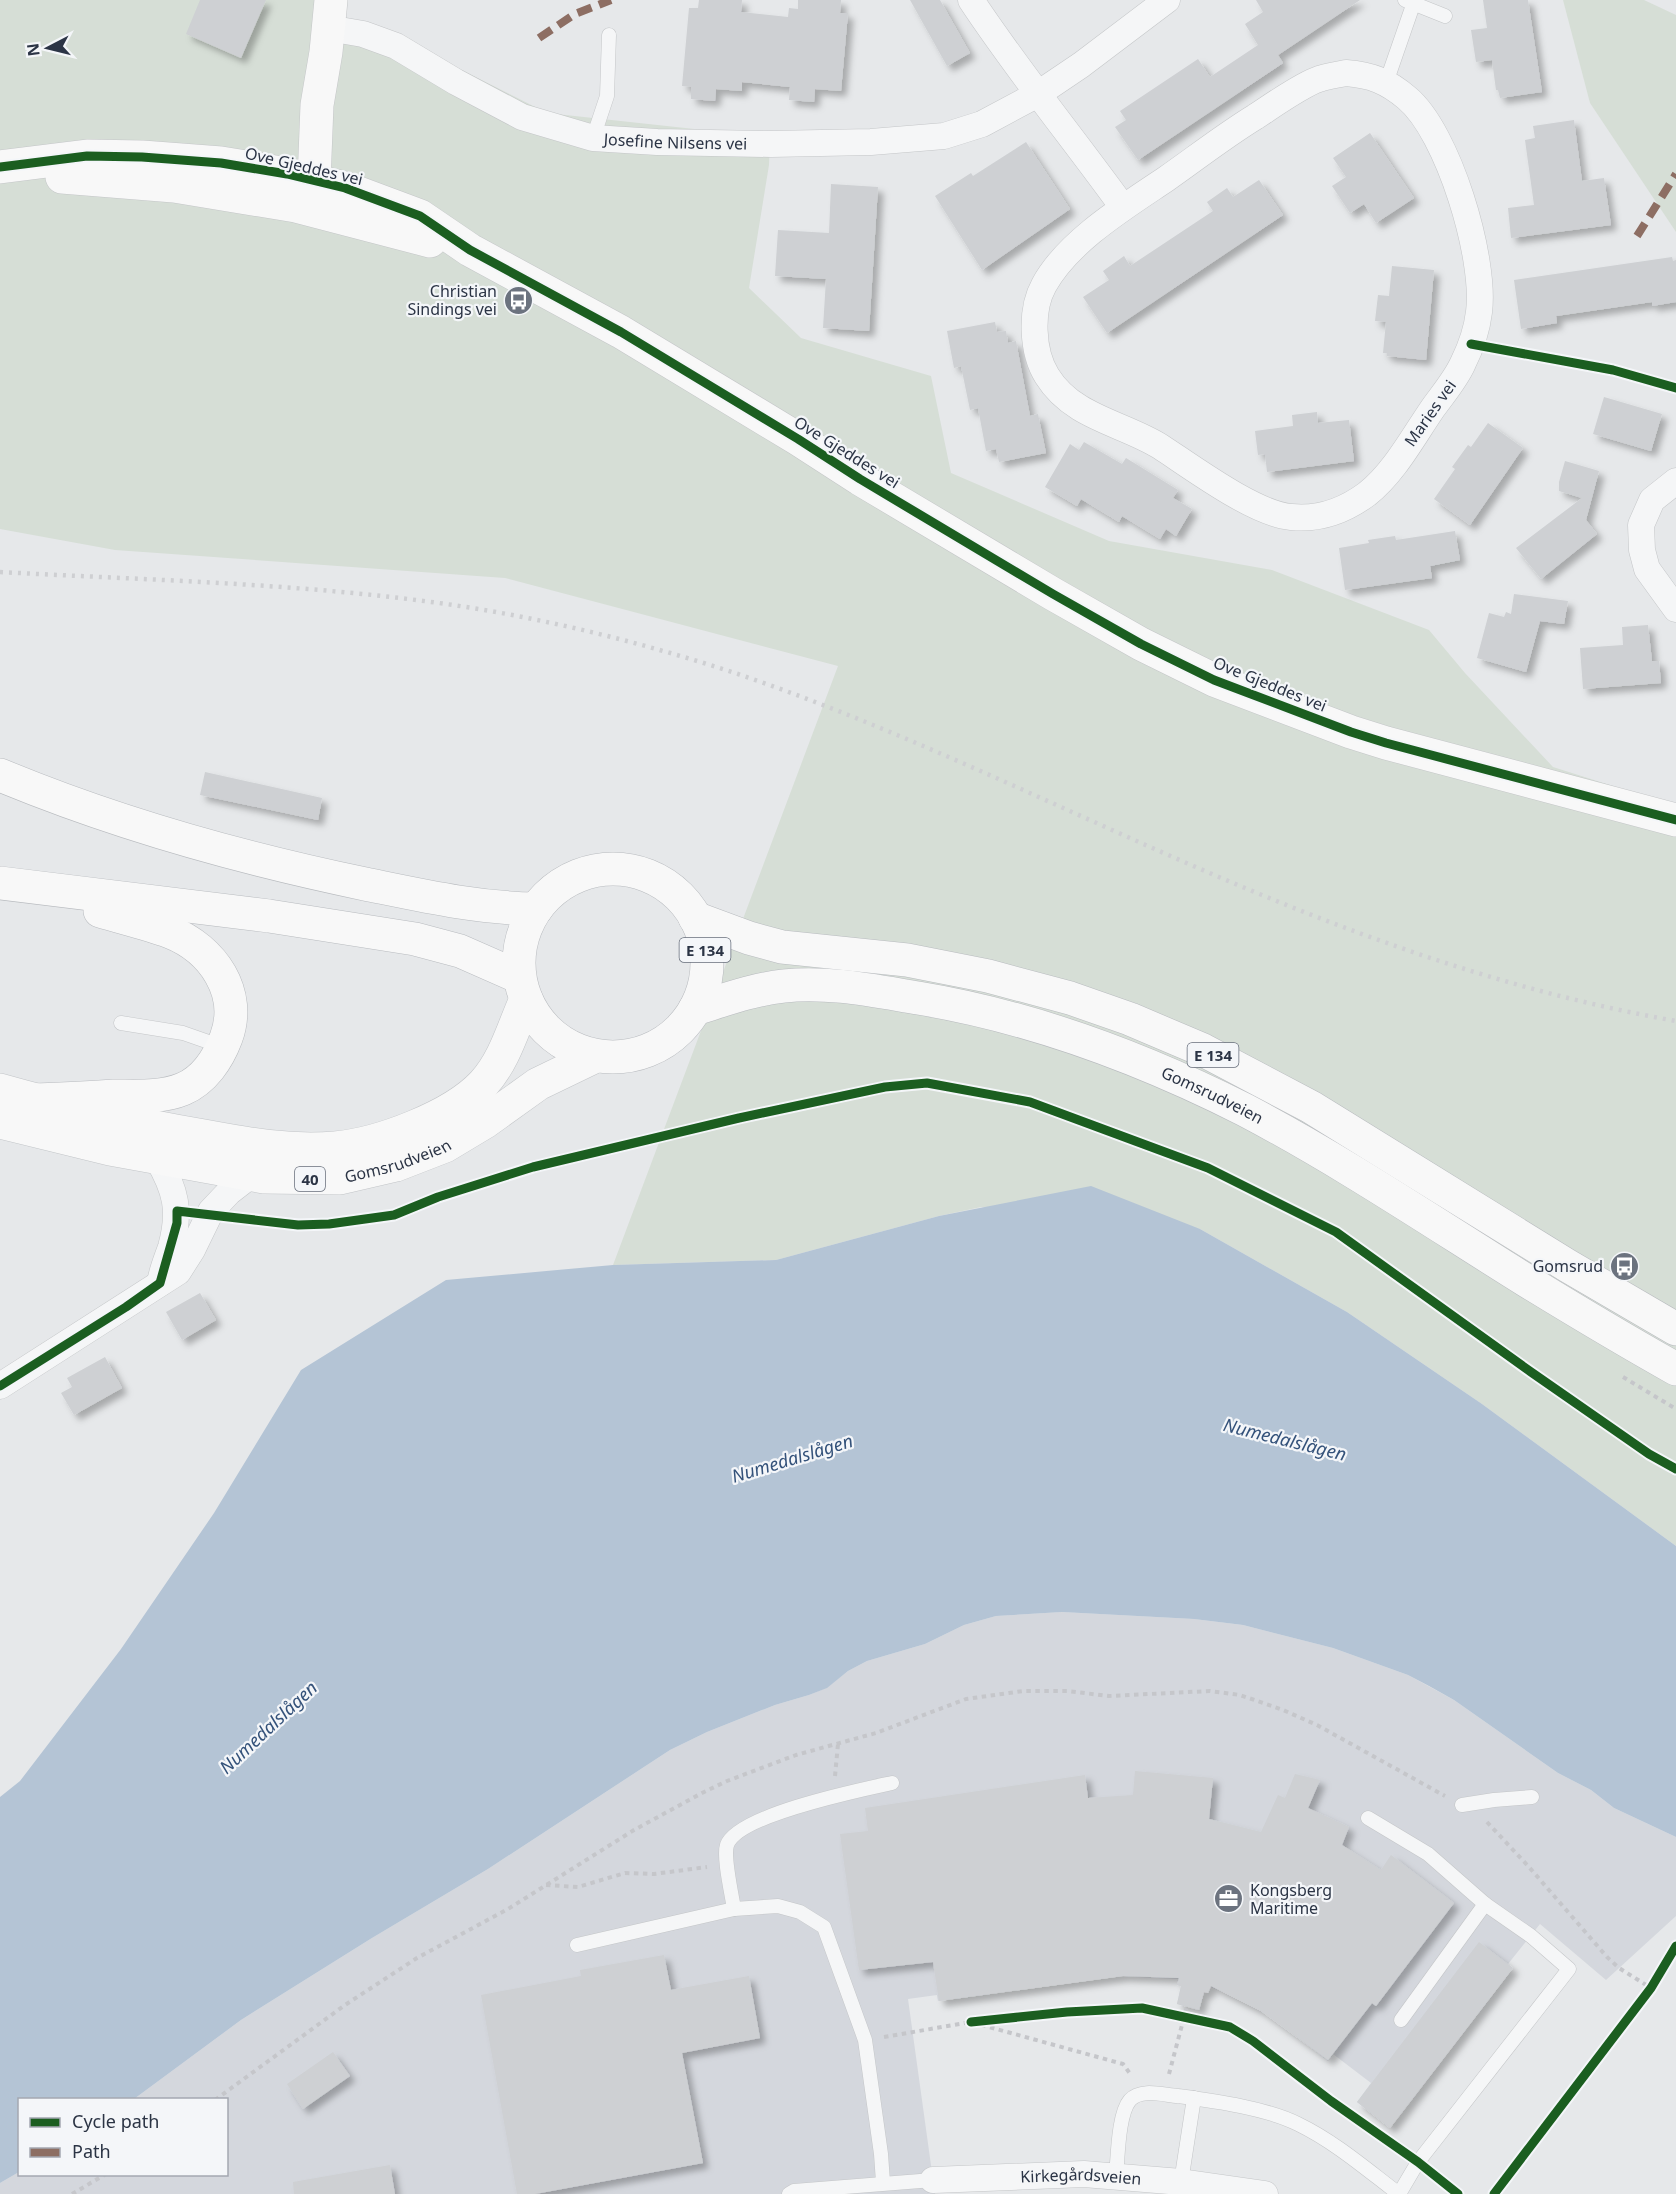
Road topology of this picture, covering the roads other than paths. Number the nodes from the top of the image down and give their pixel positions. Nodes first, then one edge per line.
1 (971, 0) edge
2 (1167, 0) edge
3 (1409, 2) edge
4 (329, 14) edge
5 (1445, 16) dead end
6 (609, 35) dead end
7 (1386, 83) junction
8 (1038, 94) junction
9 (593, 138) junction
10 (0, 167) edge
11 (0, 179) edge
12 (299, 187) junction
13 (1122, 207) junction
14 (1676, 481) edge
15 (1676, 609) edge
16 (0, 775) edge
17 (1676, 820) edge
18 (5, 883) edge
19 (536, 909) junction
20 (696, 918) junction
21 (523, 988) junction
22 (695, 1009) junction
23 (121, 1023) dead end
24 (223, 1047) junction
25 (596, 1056) junction
26 (0, 1090) edge
27 (36, 1100) junction
28 (0, 1122) edge
29 (157, 1158) junction
30 (251, 1175) junction
31 (160, 1282) junction
32 (1676, 1329) edge
33 (1676, 1370) edge
34 (0, 1386) edge
35 (892, 1783) dead end
36 (1532, 1797) dead end
37 (1462, 1805) road end
38 (1368, 1818) dead end
39 (1485, 1904) junction
40 (734, 1909) junction
41 (577, 1945) dead end
42 (1401, 2020) dead end
43 (1194, 2098) junction
44 (1116, 2176) junction
45 (933, 2180) joint
46 (883, 2182) junction
47 (1182, 2182) junction
48 (789, 2194) edge
49 (1265, 2194) edge
50 (1399, 2194) edge

1 - 8 street
2 - 8 street, Josefine Nilsens vei
3 - 5 lane
3 - 7 lane
4 - 9 street, Josefine Nilsens vei
4 - 12 main road
6 - 9 lane
7 - 13 street, Maries vei
7 - 13 street, Maries vei
8 - 9 street, Josefine Nilsens vei
8 - 13 street
10 - 12 main road, Ove Gjeddes vei
11 - 12 main road, Ove Gjeddes vei
12 - 17 main road, Ove Gjeddes vei
14 - 15 street
16 - 19 main road
18 - 21 main road
18 - 24 main road
19 - 20 main road, E 134
19 - 21 main road, E 134
20 - 22 main road, E 134
20 - 32 main road, E 134
21 - 25 main road, E 134
21 - 27 main road, Gomsrudveien / 40
22 - 25 main road, E 134
22 - 33 main road, Gomsrudveien / E 134
23 - 24 lane
24 - 27 main road
25 - 30 main road, Gomsrudveien / 40
26 - 27 main road, Gomsrudveien / 40
28 - 29 main road, Gomsrudveien / 40
29 - 30 main road, Gomsrudveien / 40
29 - 31 street
30 - 31 street
31 - 34 street
35 - 40 lane
36 - 37 lane
38 - 39 lane
39 - 42 lane
39 - 50 lane
40 - 41 lane
40 - 46 lane
43 - 44 lane
43 - 47 lane
43 - 50 lane
44 - 45 street, Kirkegårdsveien
44 - 47 street, Kirkegårdsveien
45 - 46 lane
46 - 48 lane
47 - 49 street, Kirkegårdsveien

